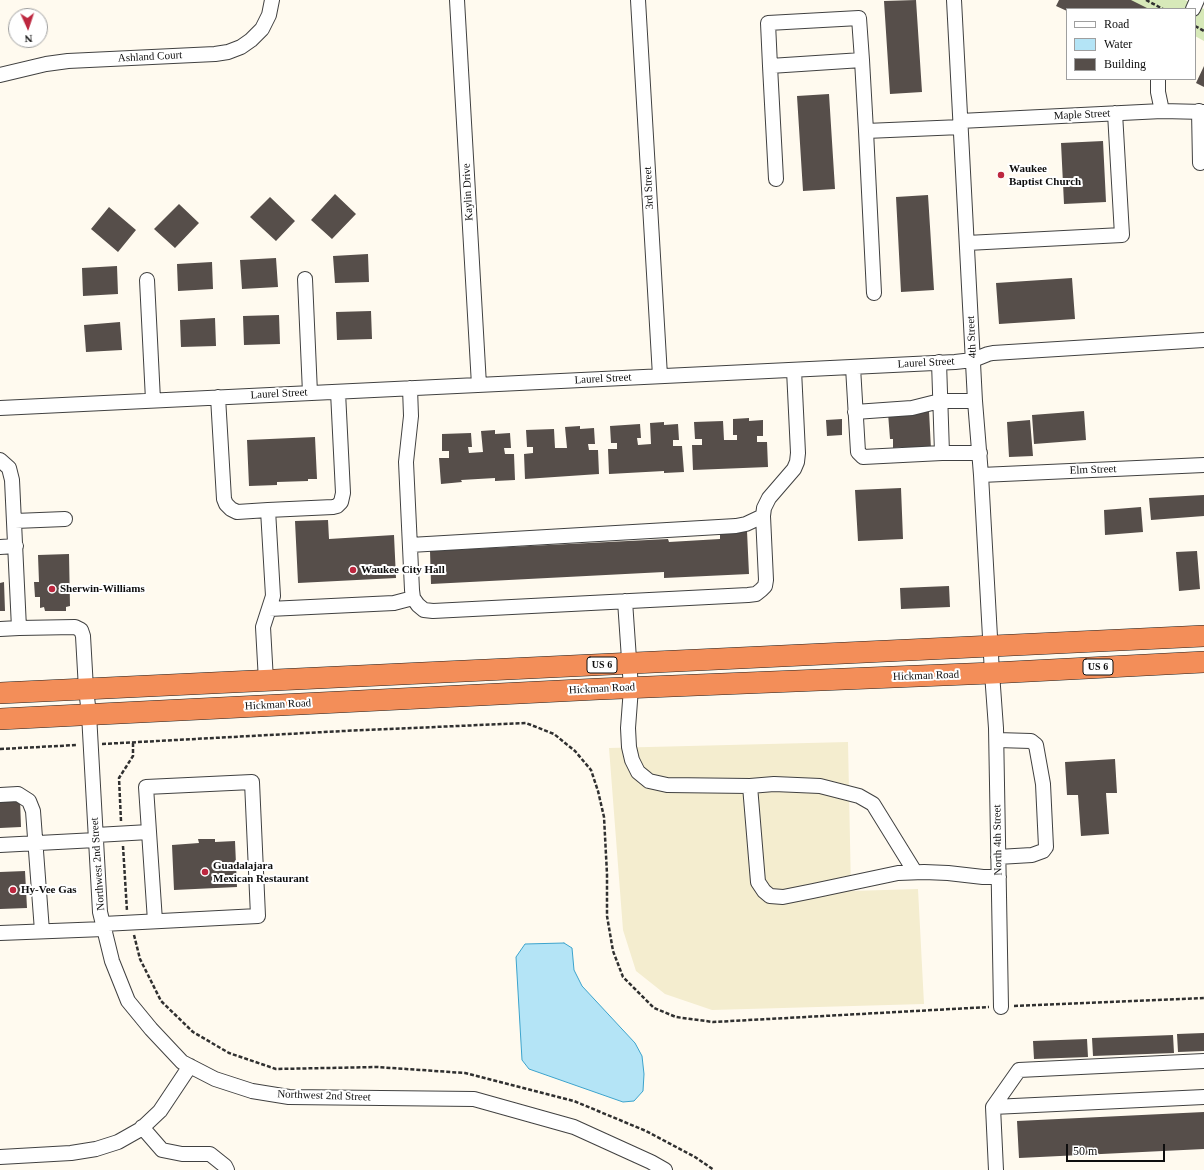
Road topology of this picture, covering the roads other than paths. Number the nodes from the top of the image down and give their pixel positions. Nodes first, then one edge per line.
1 (272, 0) edge
2 (457, 0) edge
3 (638, 0) edge
4 (954, 0) edge
5 (862, 60) junction
6 (770, 66) junction
7 (0, 75) edge
8 (1158, 80) edge
9 (1162, 111) junction
10 (1202, 112) edge
11 (1115, 113) junction
12 (960, 124) junction
13 (866, 132) junction
14 (1200, 164) dead end
15 (776, 179) dead end
16 (967, 243) junction
17 (305, 279) dead end
18 (147, 280) dead end
19 (874, 293) dead end
20 (1204, 340) edge
21 (973, 360) junction
22 (939, 362) junction
23 (852, 367) junction
24 (794, 370) junction
25 (660, 376) junction
26 (479, 385) junction
27 (410, 388) junction
28 (338, 392) junction
29 (310, 393) junction
30 (218, 397) junction
31 (153, 400) junction
32 (975, 401) junction
33 (940, 402) junction
34 (0, 408) edge
35 (855, 412) junction
36 (942, 453) junction
37 (980, 453) junction
38 (0, 460) edge
39 (1204, 465) edge
40 (981, 475) junction
41 (268, 510) junction
42 (763, 516) junction
43 (65, 519) dead end
44 (15, 521) junction
45 (410, 545) junction
46 (16, 546) junction
47 (0, 547) edge
48 (413, 598) junction
49 (625, 602) junction
50 (269, 609) junction
51 (19, 628) junction
52 (0, 629) edge
53 (1204, 636) edge
54 (991, 647) junction
55 (1204, 662) edge
56 (628, 664) junction
57 (992, 673) junction
58 (266, 681) junction
59 (631, 688) junction
60 (86, 689) junction
61 (0, 693) edge
62 (89, 714) junction
63 (0, 719) edge
64 (996, 740) junction
65 (750, 786) junction
66 (0, 795) edge
67 (149, 832) junction
68 (96, 838) junction
69 (35, 843) junction
70 (0, 845) edge
71 (998, 857) junction
72 (915, 872) junction
73 (999, 877) junction
74 (155, 921) junction
75 (104, 926) junction
76 (42, 931) junction
77 (0, 933) edge
78 (1001, 1007) road end
79 (1204, 1061) edge
80 (190, 1066) junction
81 (1204, 1097) edge
82 (993, 1107) junction
83 (142, 1127) junction
84 (0, 1157) edge
85 (227, 1170) edge
86 (665, 1170) edge
87 (996, 1170) edge

1 - 7 street, Ashland Court
2 - 26 street, Kaylin Drive
3 - 25 street, 3rd Street
4 - 12 street, 4th Street
5 - 6 street
5 - 6 street
5 - 13 street
6 - 15 street
8 - 9 street
9 - 10 street, Maple Street
9 - 11 street, Maple Street
10 - 14 street
11 - 12 street, Maple Street
11 - 16 street
12 - 13 street, Maple Street
12 - 16 street, 4th Street
13 - 19 street
16 - 21 street, 4th Street
17 - 29 street
18 - 31 street
20 - 21 street, Laurel Street
21 - 22 street, Laurel Street
21 - 32 street, 4th Street
22 - 23 street, Laurel Street
22 - 33 street
23 - 24 street, Laurel Street
23 - 35 street
24 - 25 street, Laurel Street
24 - 42 street
25 - 26 street, Laurel Street
26 - 27 street, Laurel Street
27 - 28 street, Laurel Street
27 - 45 street
28 - 29 street, Laurel Street
28 - 41 street
29 - 30 street, Laurel Street
30 - 31 street, Laurel Street
30 - 41 street
31 - 34 street, Laurel Street
32 - 33 street
32 - 37 street, 4th Street
33 - 35 street
33 - 36 street
35 - 36 street
36 - 37 street
37 - 40 street, 4th Street
38 - 44 street
39 - 40 street, Elm Street
40 - 54 street, 4th Street
41 - 50 street
42 - 45 street
42 - 49 street
43 - 44 street
44 - 46 street
45 - 48 street
46 - 47 street
46 - 51 street
48 - 49 street
48 - 50 street
49 - 56 street
50 - 58 street
51 - 52 street
51 - 60 street, Northwest 2nd Street
53 - 54 highway, US 6
54 - 56 highway, US 6
54 - 57 street, 4th Street
55 - 57 highway, Hickman Road / US 6
56 - 58 highway, US 6
56 - 59 street
57 - 59 highway, Hickman Road / US 6
57 - 64 street, North 4th Street
58 - 60 highway, US 6
59 - 62 highway, Hickman Road / US 6
59 - 65 street
60 - 61 highway, US 6
60 - 62 street, Northwest 2nd Street
62 - 63 highway, Hickman Road / US 6
62 - 68 street, Northwest 2nd Street
64 - 71 street, North 4th Street
64 - 71 street
65 - 72 street
65 - 72 street
66 - 69 street
67 - 68 street
67 - 74 street
67 - 74 street
68 - 69 street
68 - 75 street, Northwest 2nd Street
69 - 70 street
69 - 76 street
71 - 73 street, North 4th Street
72 - 73 street
73 - 78 street, North 4th Street
74 - 75 street
75 - 76 street
75 - 80 street, Northwest 2nd Street
76 - 77 street
79 - 82 street
80 - 83 street
80 - 86 street, Northwest 2nd Street
81 - 82 street
82 - 87 street
83 - 84 street
83 - 85 street

